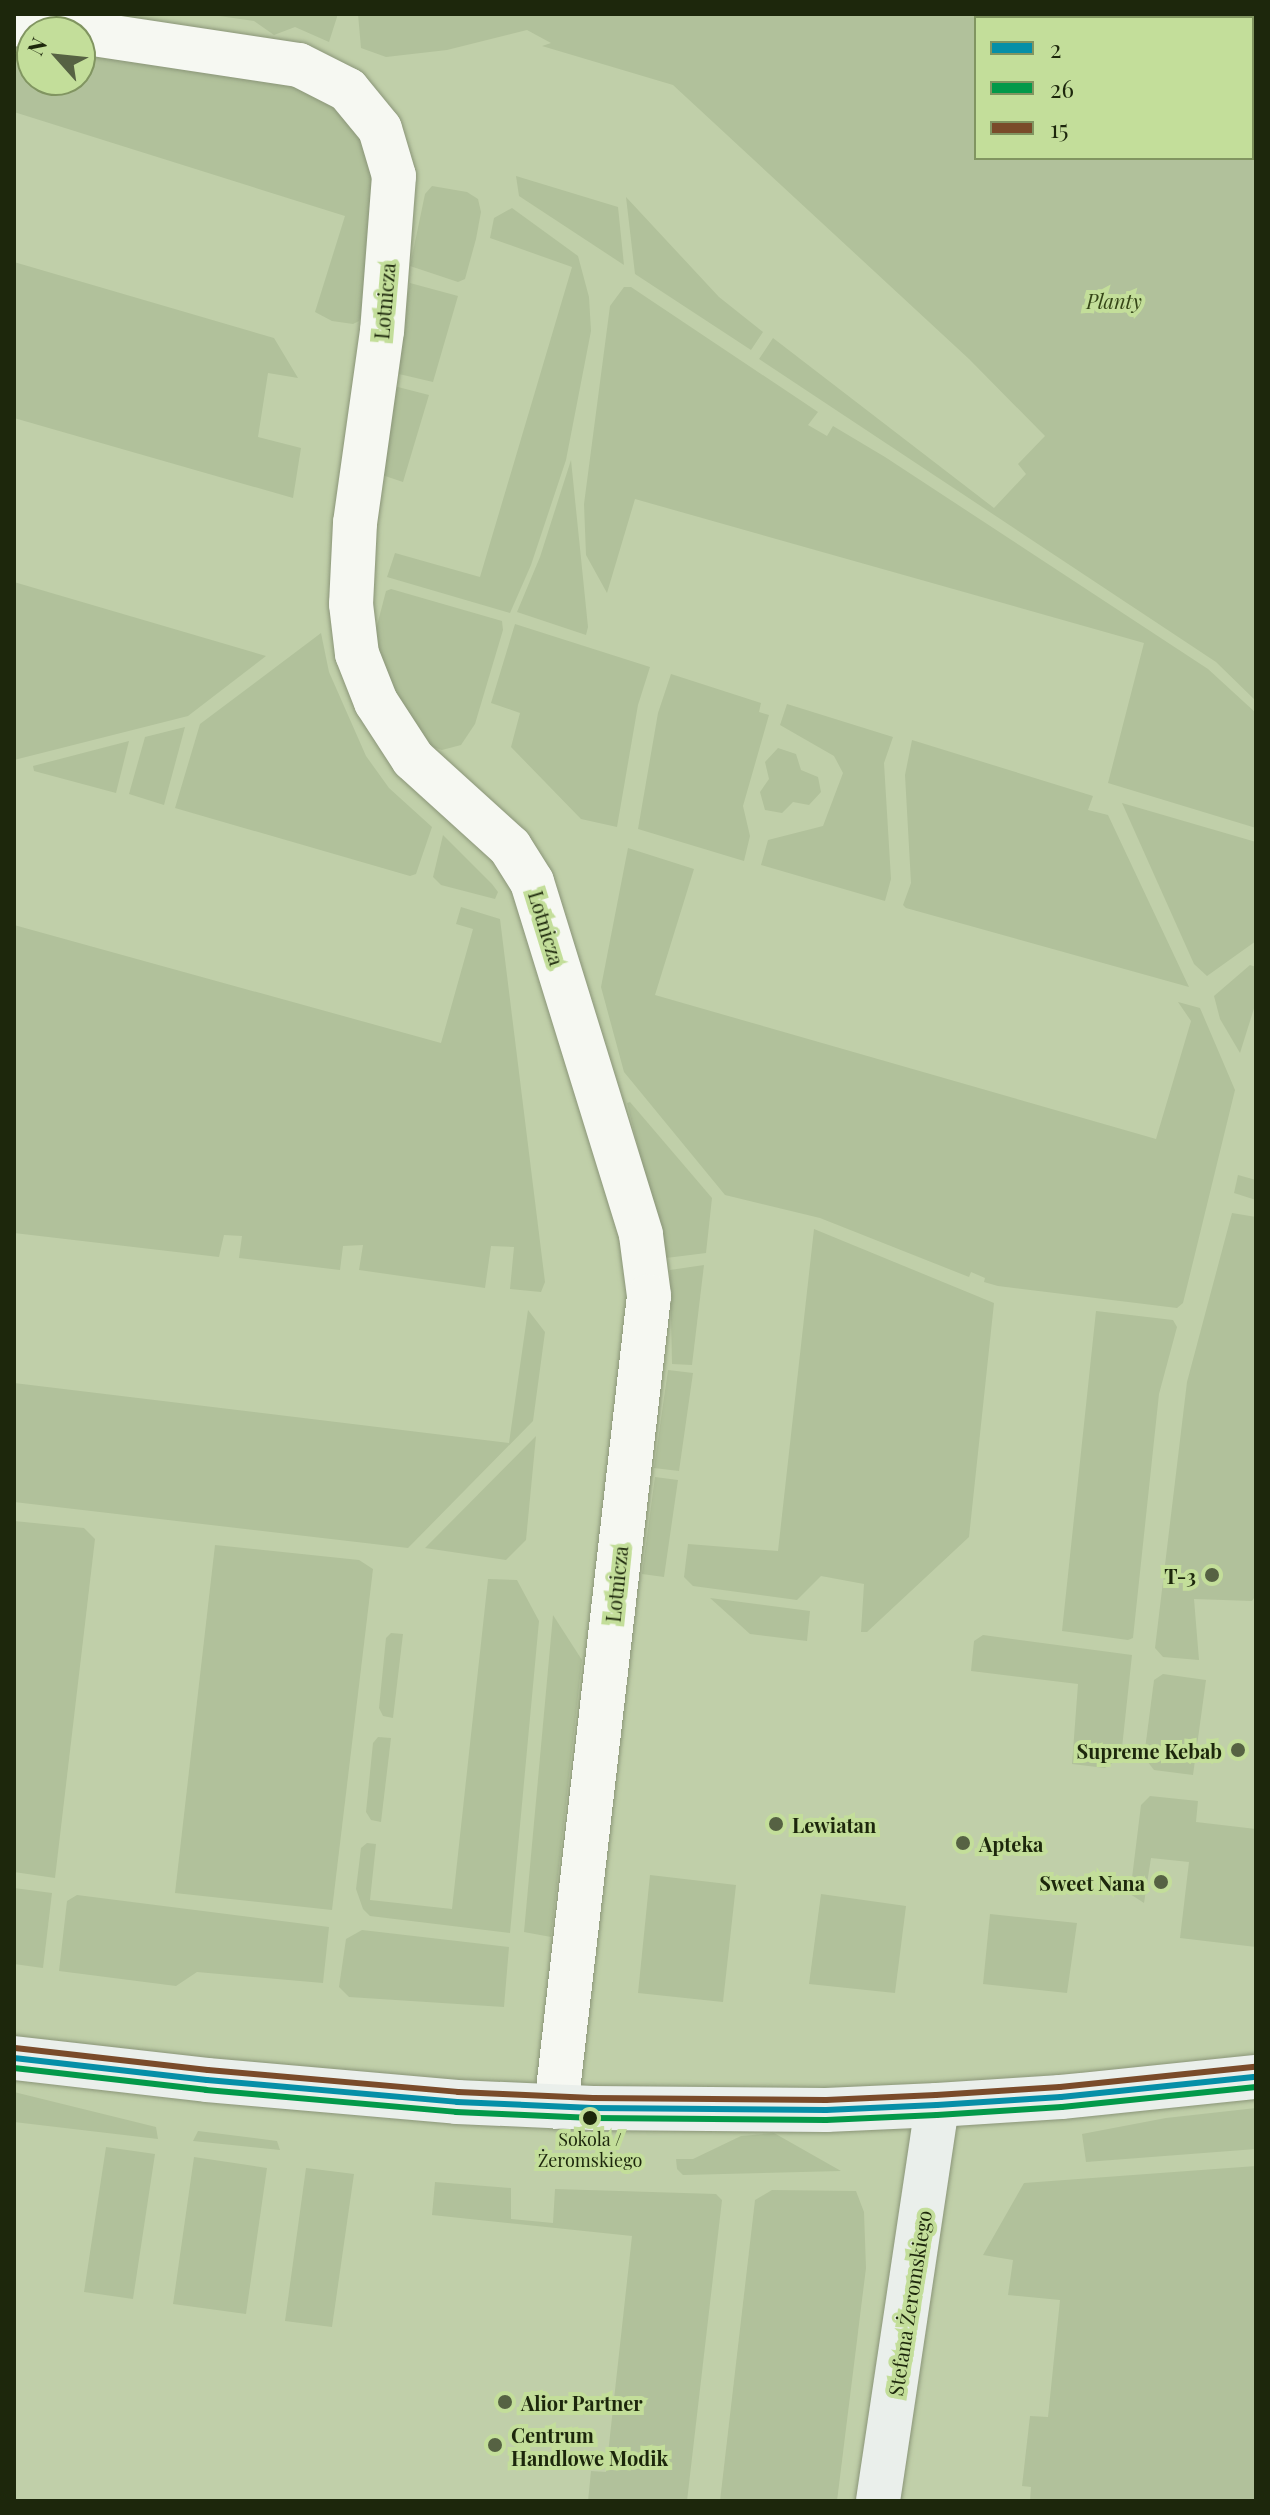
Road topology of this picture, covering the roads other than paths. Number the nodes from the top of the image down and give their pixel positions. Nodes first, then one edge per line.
1 (96, 35) edge
2 (14, 2058) edge
3 (1256, 2077) edge
4 (937, 2105) junction
5 (556, 2107) junction
6 (878, 2501) edge

1 - 5 street, Lotnicza
2 - 5 street
3 - 4 street
4 - 5 street
4 - 6 street, Stefana Żeromskiego

